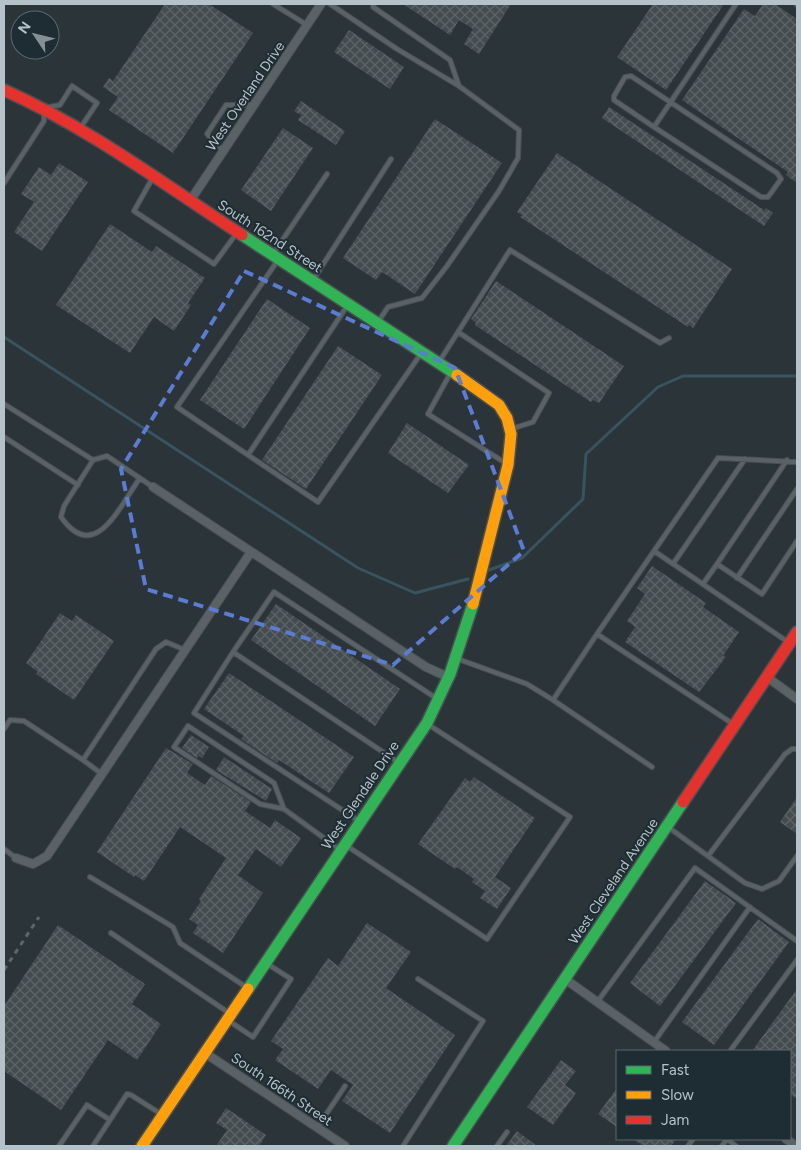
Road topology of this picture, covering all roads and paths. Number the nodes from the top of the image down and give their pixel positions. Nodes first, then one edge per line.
1 (273, 4) edge
2 (321, 4) edge
3 (330, 4) edge
4 (374, 4) edge
5 (736, 4) edge
6 (307, 25) junction
7 (459, 86) junction
8 (4, 90) edge
9 (670, 103) junction
10 (254, 105) junction
11 (44, 108) junction
12 (654, 127) junction
13 (79, 129) junction
14 (223, 151) junction
15 (391, 159) dead end
16 (327, 174) dead end
17 (153, 177) junction
18 (4, 184) edge
19 (190, 201) junction
20 (237, 233) junction
21 (275, 258) junction
22 (312, 282) junction
23 (348, 305) junction
24 (377, 324) junction
25 (458, 332) junction
26 (669, 338) dead end
27 (421, 353) junction
28 (438, 364) junction
29 (451, 372) junction
30 (4, 404) edge
31 (509, 425) junction
32 (4, 436) edge
33 (248, 456) junction
34 (745, 459) junction
35 (93, 460) junction
36 (787, 460) junction
37 (797, 462) edge
38 (507, 464) junction
39 (140, 478) junction
40 (78, 485) junction
41 (153, 487) joint
42 (797, 489) edge
43 (797, 541) edge
44 (654, 551) junction
45 (251, 552) junction
46 (673, 564) junction
47 (717, 564) junction
48 (737, 578) junction
49 (703, 584) junction
50 (797, 632) edge
51 (597, 634) junction
52 (790, 644) junction
53 (185, 650) junction
54 (233, 652) junction
55 (456, 658) junction
56 (767, 677) junction
57 (450, 678) junction
58 (797, 699) edge
59 (440, 700) junction
60 (553, 700) junction
61 (427, 723) junction
62 (735, 725) junction
63 (4, 729) edge
64 (797, 749) edge
65 (83, 760) junction
66 (400, 763) junction
67 (652, 767) dead end
68 (102, 774) junction
69 (284, 809) junction
70 (360, 822) junction
71 (667, 826) junction
72 (343, 847) junction
73 (4, 849) edge
74 (708, 856) junction
75 (797, 856) edge
76 (16, 858) joint
77 (90, 877) dead end
78 (750, 907) junction
79 (111, 933) dead end
80 (797, 941) edge
81 (797, 960) edge
82 (266, 962) junction
83 (418, 979) dead end
84 (565, 979) junction
85 (248, 988) junction
86 (598, 1001) junction
87 (229, 1017) junction
88 (654, 1042) junction
89 (665, 1050) edge
90 (731, 1050) edge
91 (205, 1053) junction
92 (345, 1086) dead end
93 (163, 1115) junction
94 (110, 1120) junction
95 (317, 1128) junction
96 (507, 1132) dead end
97 (336, 1144) edge
98 (59, 1146) edge
99 (93, 1146) edge
100 (142, 1146) edge
101 (344, 1146) edge
102 (403, 1146) edge
103 (452, 1146) edge
104 (497, 1146) edge

1 - 6 lane
2 - 6 street, West Overland Drive
3 - 7 lane
4 - 7 lane
5 - 9 lane
6 - 10 street, West Overland Drive
7 - 24 lane
8 - 11 street, South 162nd Street
9 - 12 lane
9 - 12 lane
9 - 12 lane
10 - 14 street, West Overland Drive
10 - 14 lane
11 - 13 street, South 162nd Street
11 - 13 lane
11 - 18 lane
13 - 17 street, South 162nd Street
14 - 19 street, West Overland Drive
15 - 22 lane
16 - 21 lane
17 - 19 street, South 162nd Street
17 - 20 lane
19 - 20 street, South 162nd Street
20 - 21 street, South 162nd Street
21 - 22 street, South 162nd Street
21 - 33 lane
22 - 23 street, South 162nd Street
23 - 24 street, South 162nd Street
23 - 33 lane
24 - 27 street, South 162nd Street
25 - 26 lane
25 - 28 lane
25 - 31 lane
27 - 28 street, South 162nd Street
27 - 33 lane
28 - 29 street, South 162nd Street
29 - 31 street, South 162nd Street
29 - 38 lane
30 - 35 lane
31 - 38 street, West Glendale Drive
32 - 40 lane
34 - 36 lane
34 - 44 lane
34 - 46 lane
35 - 39 lane
35 - 40 lane
36 - 37 lane
36 - 47 lane
38 - 55 street, West Glendale Drive
39 - 40 lane
39 - 41 lane
41 - 45 street
42 - 48 lane
43 - 48 lane
44 - 46 lane
44 - 51 lane
45 - 53 street
45 - 57 street
46 - 49 lane
47 - 48 lane
47 - 49 lane
49 - 52 lane
50 - 52 street, West Cleveland Avenue
51 - 60 lane
51 - 62 lane
52 - 56 street, West Cleveland Avenue
53 - 65 lane
53 - 68 street
54 - 59 lane
54 - 66 lane
54 - 70 lane
55 - 57 street, West Glendale Drive
55 - 60 lane
56 - 58 street
56 - 62 street, West Cleveland Avenue
57 - 59 street, West Glendale Drive
59 - 61 street, West Glendale Drive
60 - 67 lane
61 - 66 street, West Glendale Drive
61 - 72 lane
62 - 71 street, West Cleveland Avenue
63 - 65 lane
64 - 74 lane
65 - 68 lane
66 - 70 street, West Glendale Drive
68 - 76 street
69 - 69 lane
69 - 72 lane
70 - 72 street, West Glendale Drive
71 - 74 lane
71 - 84 street, West Cleveland Avenue
72 - 82 street, West Glendale Drive
73 - 76 lane
74 - 75 lane
77 - 85 lane
78 - 80 lane
78 - 86 lane
78 - 88 lane
79 - 87 lane
81 - 90 lane
82 - 85 street, West Glendale Drive
82 - 87 lane
83 - 102 lane
84 - 86 street
84 - 103 street, West Cleveland Avenue
85 - 87 street, West Glendale Drive
86 - 88 street
87 - 91 street, West Glendale Drive
88 - 89 street
91 - 93 street, West Glendale Drive
91 - 95 street, South 166th Street
92 - 95 lane
93 - 94 lane
93 - 100 street, West Glendale Drive
94 - 98 lane
94 - 99 lane
95 - 97 street, South 166th Street
96 - 104 lane
97 - 101 street, South 166th Street

